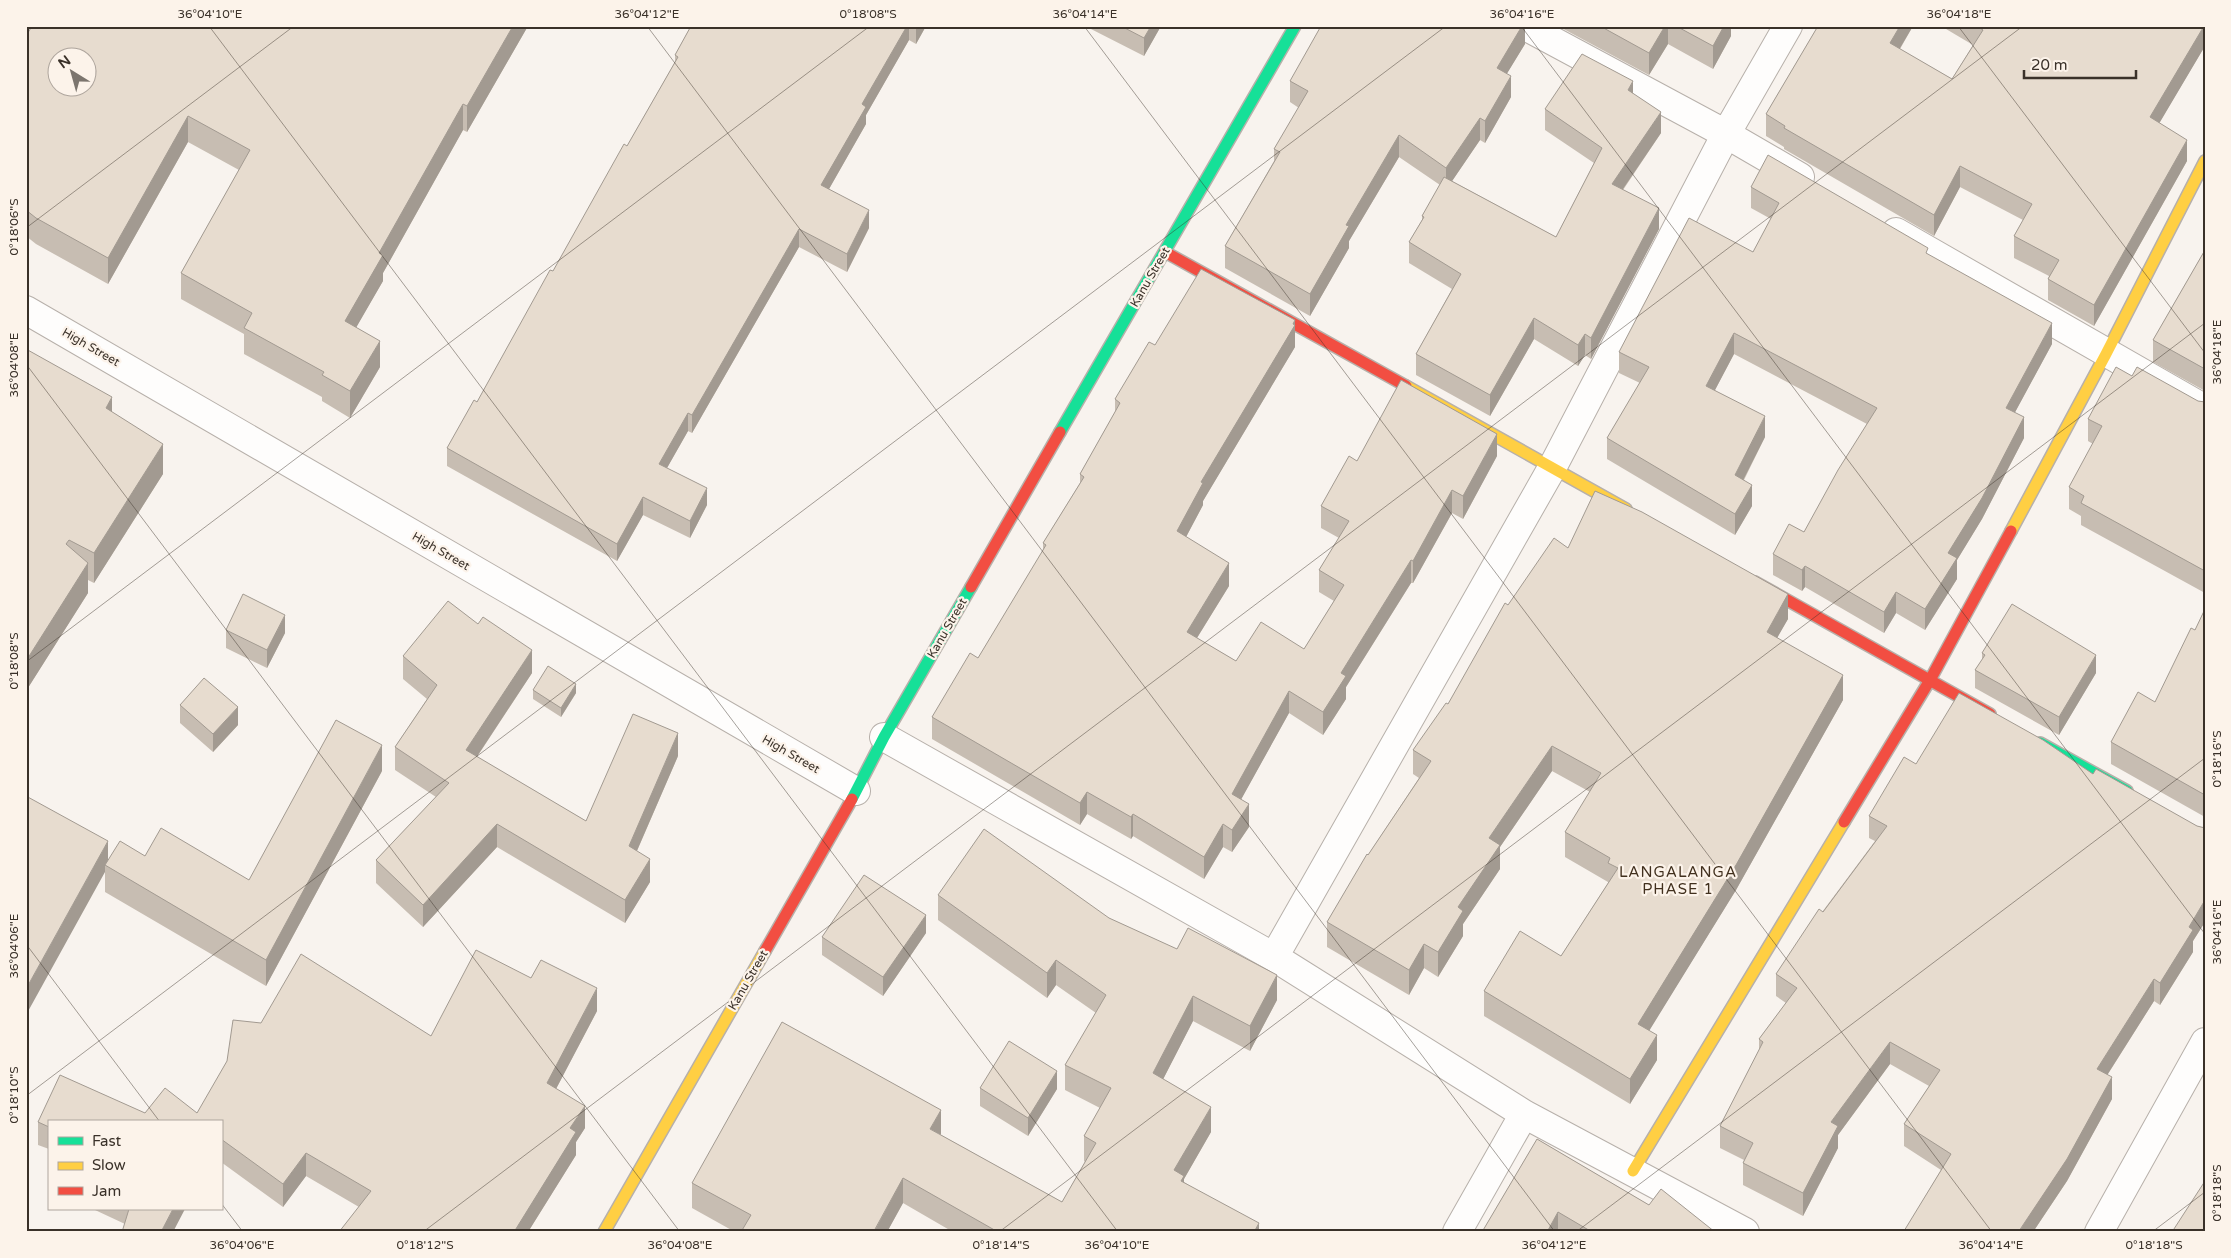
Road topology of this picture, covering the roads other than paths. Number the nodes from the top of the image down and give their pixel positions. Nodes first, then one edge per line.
1 (1295, 26) edge
2 (1525, 26) edge
3 (1788, 26) edge
4 (1726, 134) junction
5 (2205, 161) edge
6 (1821, 189) edge
7 (1873, 219) edge
8 (1165, 252) junction
9 (26, 310) edge
10 (2106, 354) junction
11 (2205, 409) edge
12 (1552, 468) junction
13 (1638, 516) edge
14 (1741, 574) edge
15 (1930, 680) junction
16 (1998, 719) edge
17 (884, 737) junction
18 (2033, 738) edge
19 (856, 791) junction
20 (2136, 796) edge
21 (1274, 958) junction
22 (2205, 1042) edge
23 (1524, 1114) junction
24 (1632, 1171) junction
25 (604, 1232) edge
26 (1457, 1232) edge
27 (1744, 1232) edge
28 (2099, 1232) edge

1 - 8 street, Kanu Street
2 - 4 street
3 - 4 street
4 - 6 street
4 - 12 street
5 - 10 street
7 - 10 street
8 - 12 street
8 - 17 street, Kanu Street
9 - 19 street, High Street
10 - 11 street
10 - 15 street
12 - 13 street
12 - 21 street
14 - 15 street
15 - 16 street
15 - 24 street
17 - 19 street, Kanu Street
17 - 21 street
18 - 20 street
19 - 25 street, Kanu Street
21 - 23 street
22 - 28 street
23 - 24 street
23 - 26 street
24 - 27 street

